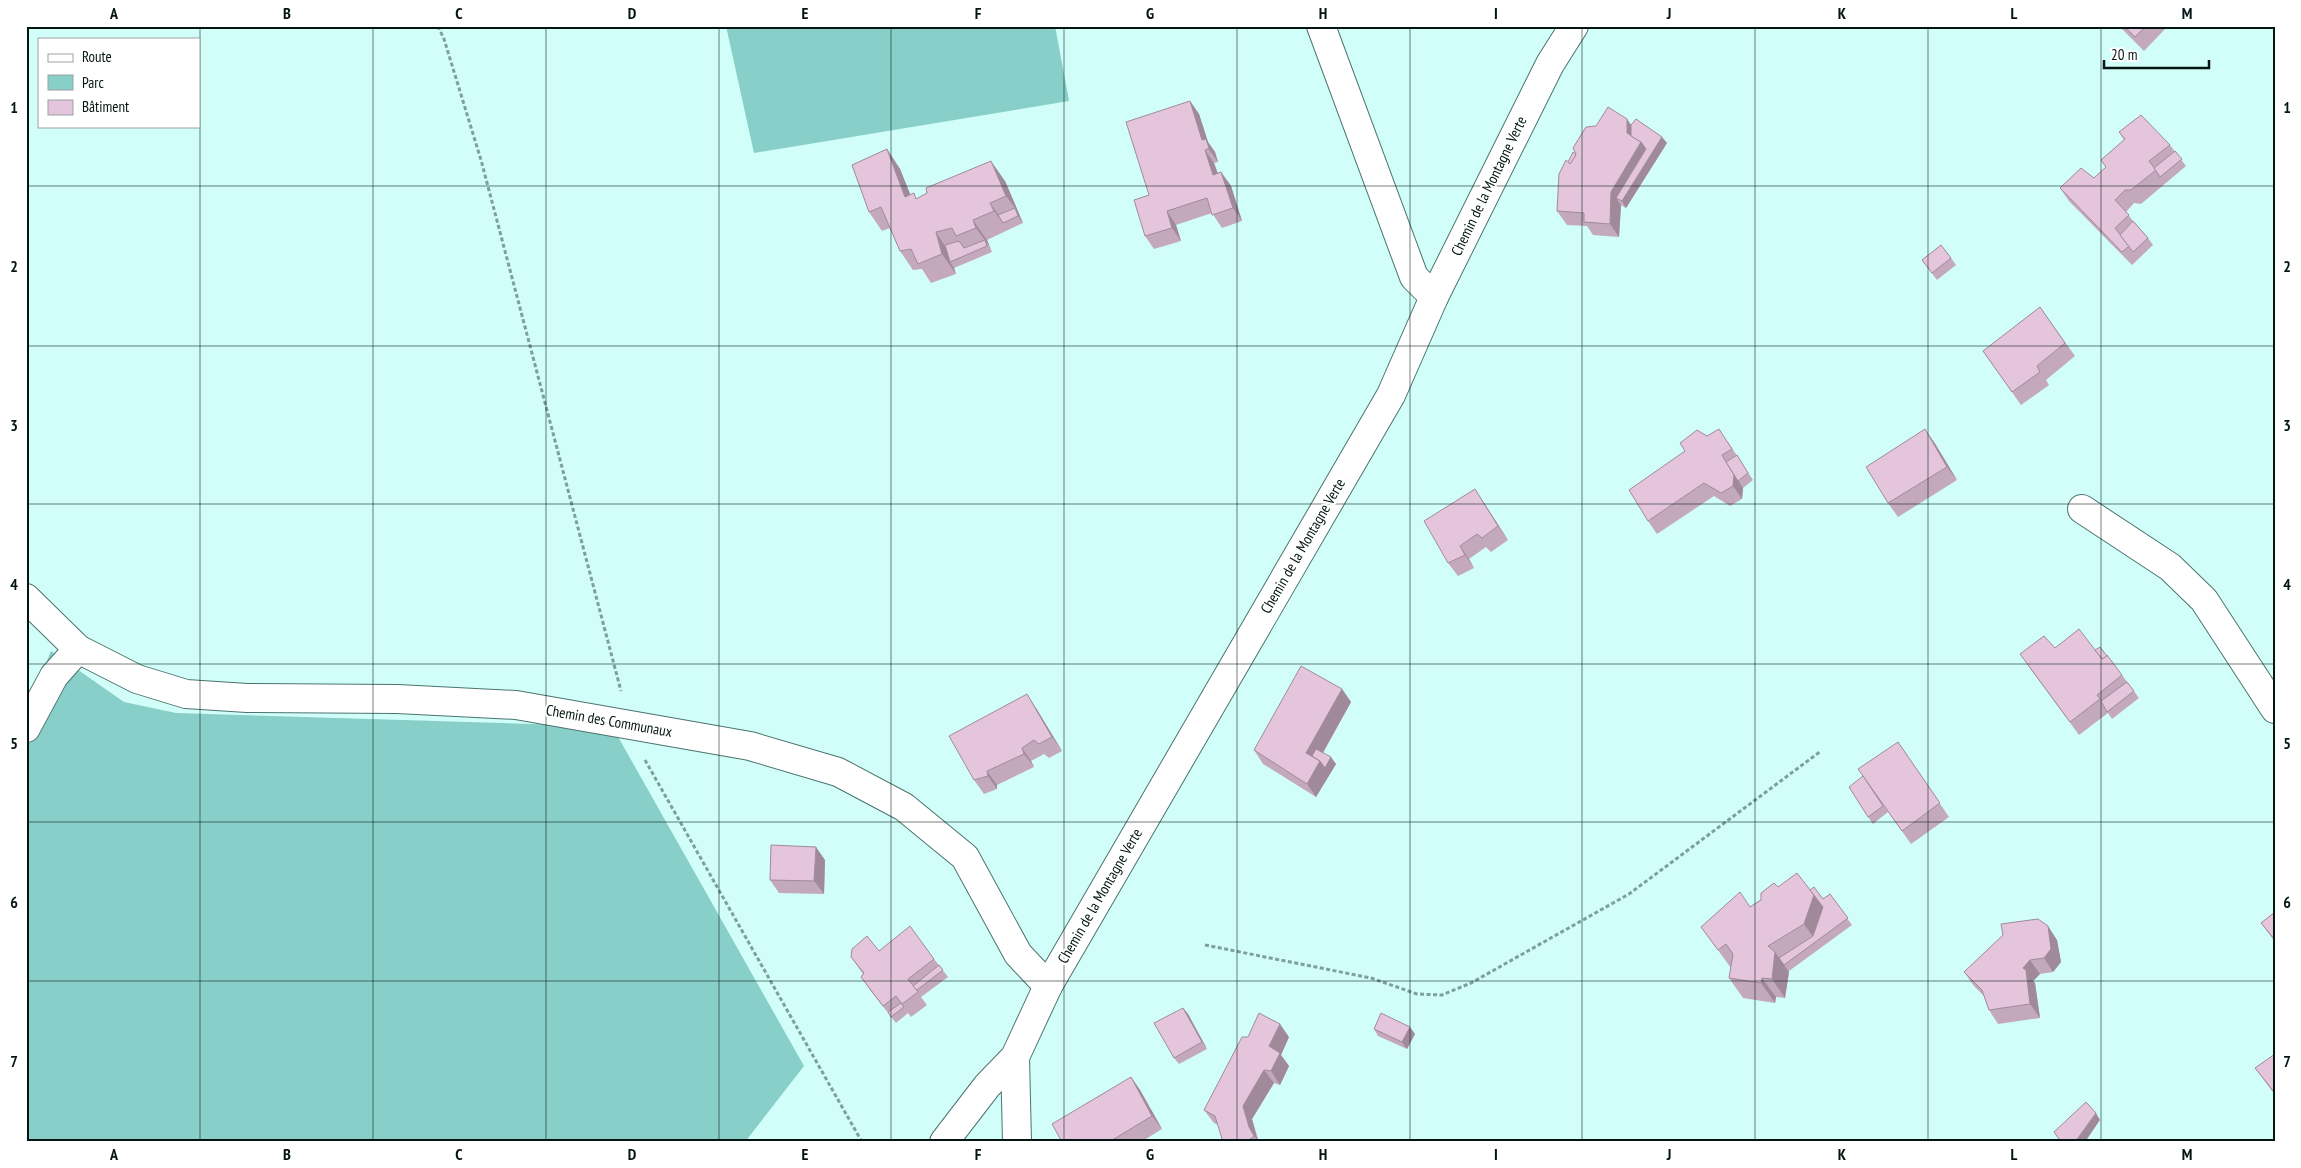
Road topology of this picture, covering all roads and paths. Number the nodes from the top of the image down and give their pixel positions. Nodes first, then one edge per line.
1 (438, 26) edge
2 (1321, 26) edge
3 (1574, 26) edge
4 (1434, 297) junction
5 (2082, 509) dead end
6 (26, 598) edge
7 (78, 649) junction
8 (2275, 710) edge
9 (630, 724) junction
10 (26, 728) edge
11 (1821, 750) dead end
12 (1206, 945) dead end
13 (1048, 986) junction
14 (1015, 1057) junction
15 (862, 1142) edge
16 (945, 1142) edge
17 (1017, 1142) edge

1 - 9 path
2 - 4 street
3 - 4 street, Chemin de la Montagne Verte
4 - 13 street, Chemin de la Montagne Verte
5 - 8 street
6 - 7 street, Chemin des Communaux
7 - 9 street, Chemin des Communaux
7 - 10 street
9 - 13 street, Chemin des Communaux
9 - 15 path
11 - 12 path
13 - 14 street, Chemin de la Montagne Verte
14 - 16 street
14 - 17 street

